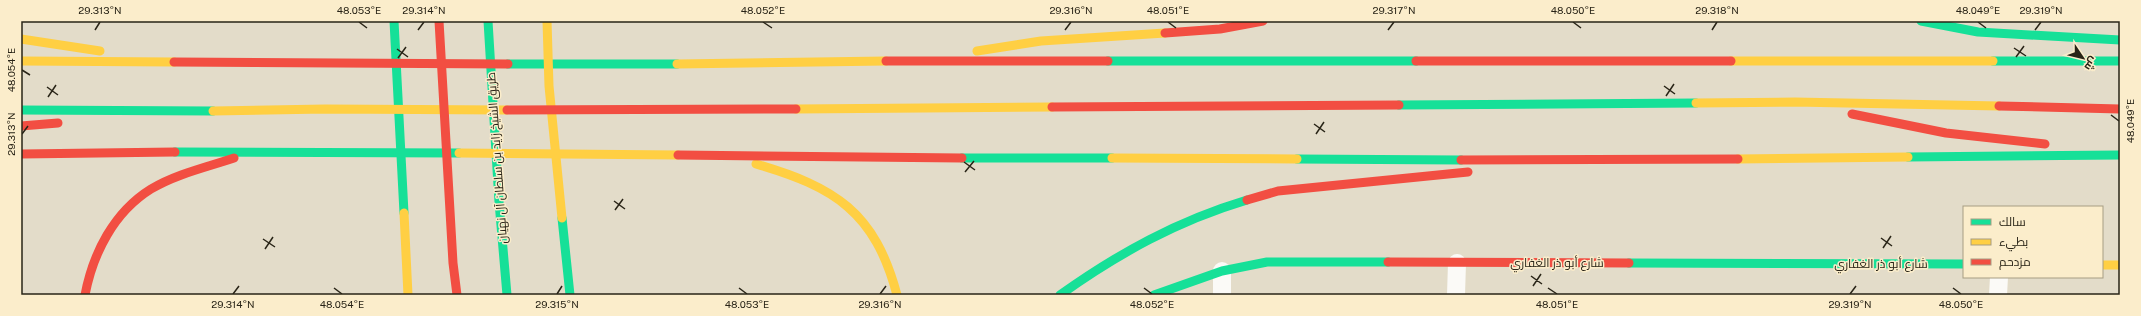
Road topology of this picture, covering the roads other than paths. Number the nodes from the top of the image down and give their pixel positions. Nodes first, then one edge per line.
1 (394, 21) edge
2 (439, 21) edge
3 (488, 21) edge
4 (547, 21) edge
5 (1264, 21) edge
6 (1922, 21) edge
7 (21, 39) edge
8 (2120, 40) edge
9 (2120, 60) edge
10 (21, 61) edge
11 (152, 61) junction
12 (907, 61) junction
13 (1795, 102) junction
14 (2120, 109) edge
15 (21, 110) edge
16 (181, 112) junction
17 (89, 120) dead end
18 (67, 122) dead end
19 (21, 126) edge
20 (253, 151) junction
21 (2120, 153) edge
22 (21, 154) edge
23 (714, 154) junction
24 (1587, 160) junction
25 (1492, 170) dead end
26 (1476, 171) dead end
27 (1457, 262) junction
28 (1963, 264) edge
29 (2103, 265) edge
30 (2120, 265) edge
31 (406, 271) junction
32 (1222, 271) junction
33 (1999, 278) edge
34 (85, 295) edge
35 (403, 295) edge
36 (408, 295) edge
37 (457, 295) edge
38 (507, 295) edge
39 (570, 295) edge
40 (897, 295) edge
41 (1060, 295) edge
42 (1154, 295) edge
43 (1222, 295) edge
44 (1456, 295) edge
45 (1998, 295) edge

1 - 31 main road
2 - 37 main road
3 - 38 main road, طريق الشيخ زايد بن سلطان آل نهيان
4 - 39 main road
5 - 12 main road
6 - 8 main road
7 - 11 main road
9 - 12 main road
10 - 11 main road
11 - 12 main road
13 - 14 main road
13 - 16 main road
13 - 21 main road
15 - 16 main road
16 - 17 main road
18 - 19 main road
20 - 22 main road
20 - 23 main road
20 - 34 main road
21 - 24 main road
23 - 24 main road
23 - 40 main road
24 - 25 main road
26 - 41 main road
27 - 28 main road, شارع أبو ذر الغفاري
27 - 32 main road, شارع أبو ذر الغفاري
27 - 44 street
29 - 30 main road
31 - 35 main road
31 - 36 main road
32 - 42 main road, شارع أبو ذر الغفاري
32 - 43 street
33 - 45 street

